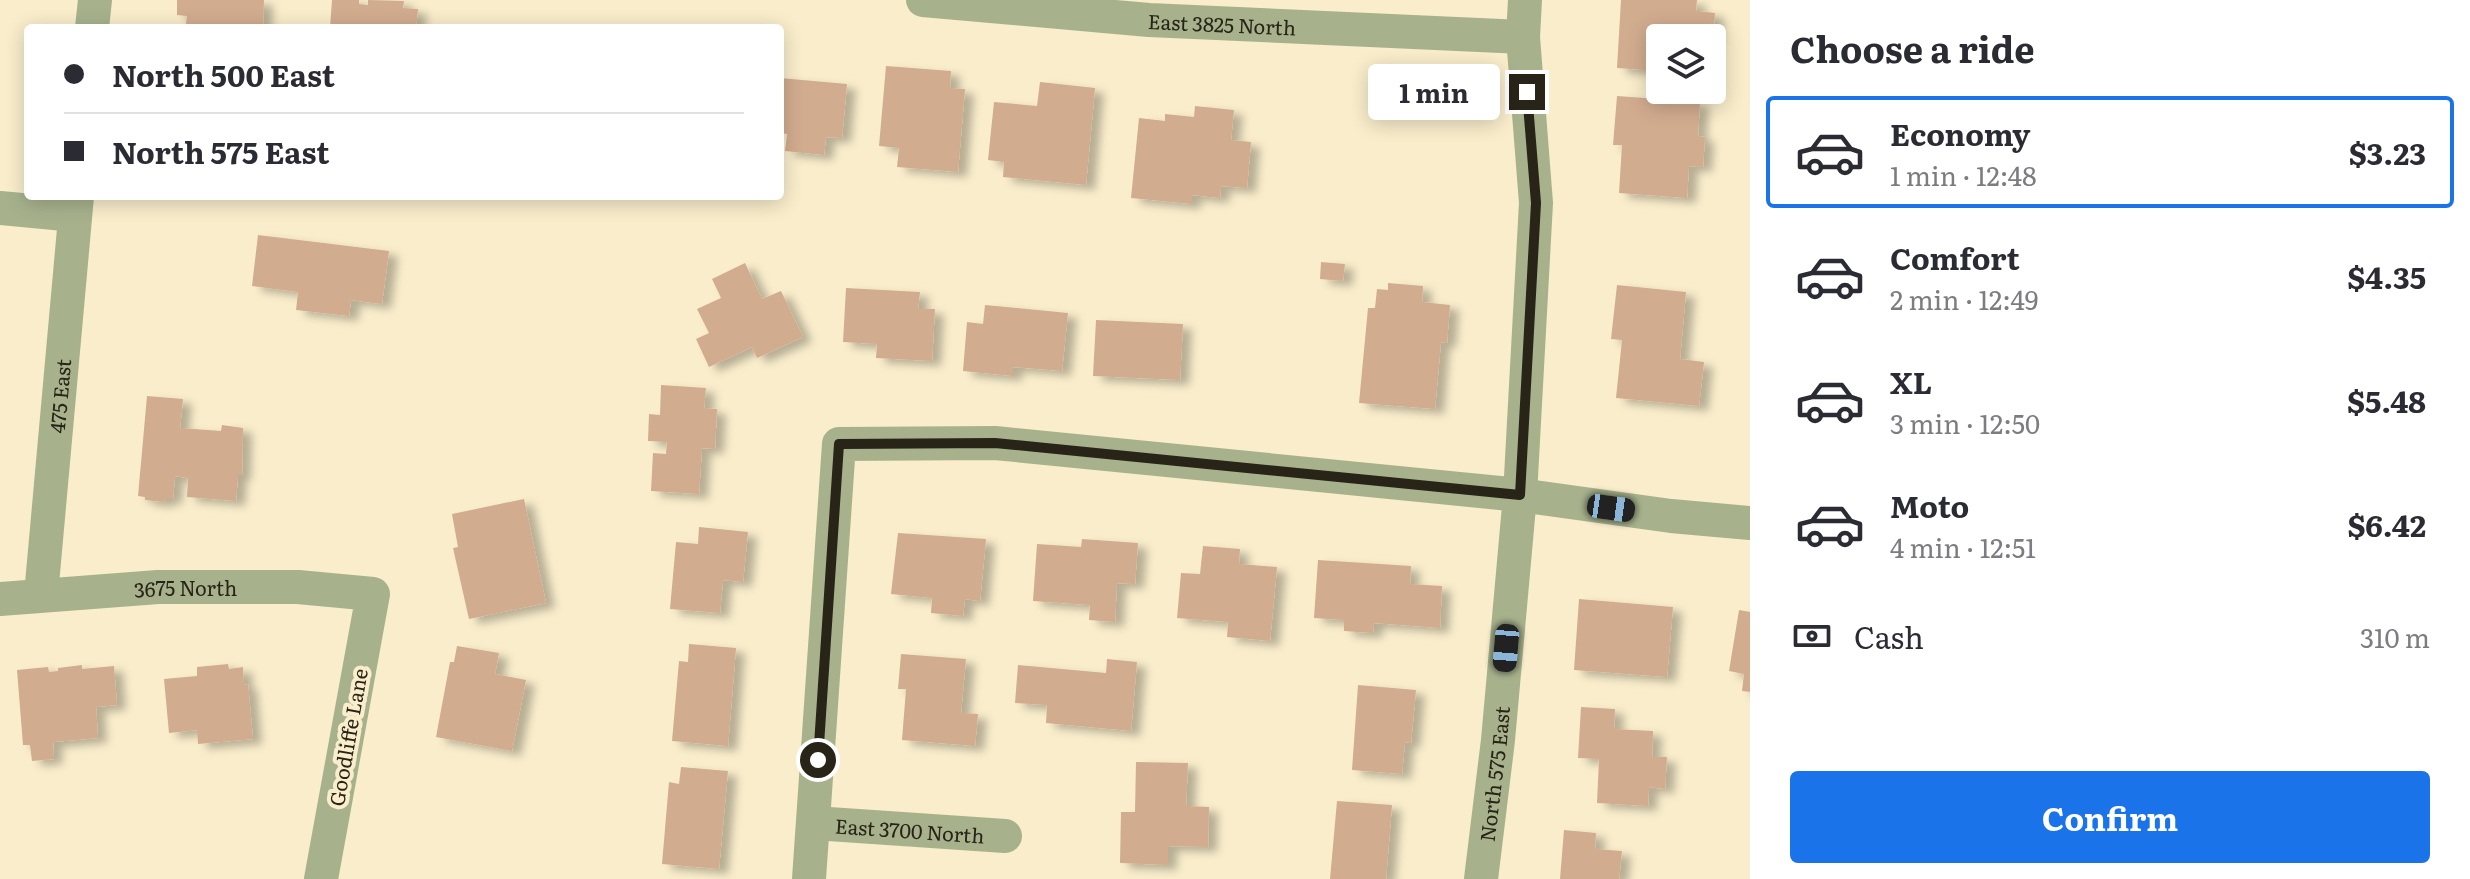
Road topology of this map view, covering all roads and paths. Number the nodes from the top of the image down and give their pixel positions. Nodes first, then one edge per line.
1 (95, 0) edge
2 (923, 0) edge
3 (1525, 0) edge
4 (1248, 12) edge
5 (92, 24) edge
6 (1523, 37) junction
7 (76, 206) edge
8 (0, 208) edge
9 (1520, 495) junction
10 (1750, 523) edge
11 (373, 594) joint
12 (41, 595) junction
13 (0, 599) edge
14 (814, 823) junction
15 (1005, 836) dead end
16 (321, 879) edge
17 (809, 879) edge
18 (1481, 879) edge

1 - 5 street
2 - 4 street, East 3825 North
3 - 6 street, North 575 East
4 - 6 street, East 3825 North
6 - 9 street, North 575 East
7 - 8 street
7 - 12 street, 475 East
9 - 10 street
9 - 14 street
9 - 18 street, North 575 East
11 - 12 street, 3675 North
11 - 16 street, Goodliffe Lane
12 - 13 street, 3675 North
14 - 15 street, East 3700 North
14 - 17 street

